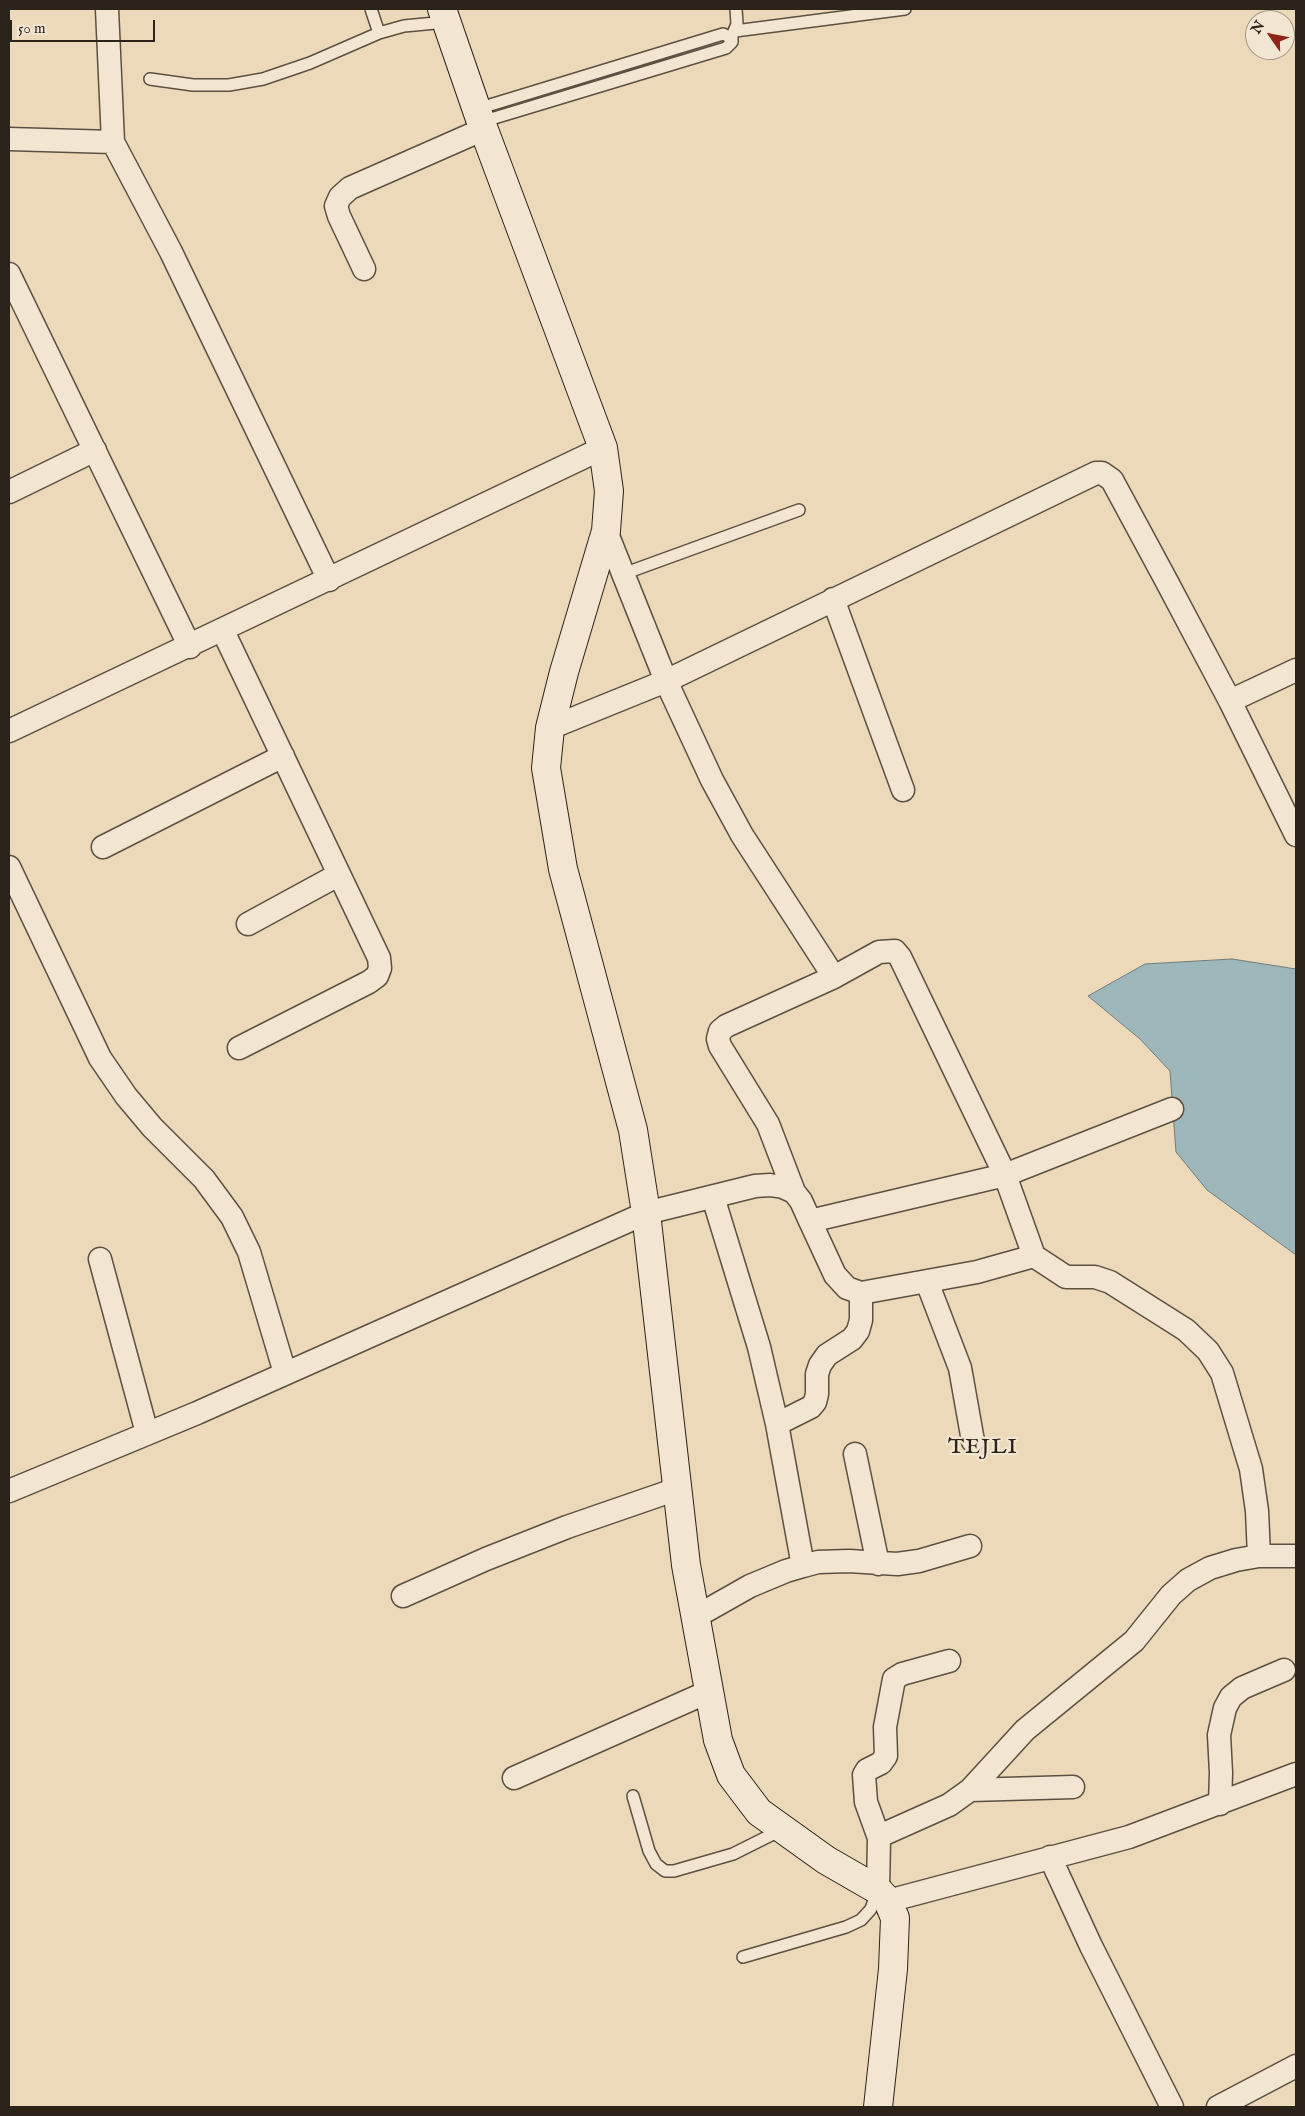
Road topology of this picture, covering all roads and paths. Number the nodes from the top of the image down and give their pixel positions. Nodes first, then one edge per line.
1 (107, 9) edge
2 (371, 9) edge
3 (736, 9) edge
4 (905, 9) edge
5 (876, 11) edge
6 (444, 15) edge
7 (379, 33) junction
8 (733, 34) junction
9 (150, 79) dead end
10 (481, 120) junction
11 (9, 139) edge
12 (113, 142) junction
13 (364, 269) dead end
14 (9, 274) edge
15 (15, 301) edge
16 (603, 448) junction
17 (95, 450) junction
18 (9, 492) edge
19 (799, 510) dead end
20 (606, 531) junction
21 (623, 574) junction
22 (329, 580) junction
23 (833, 599) junction
24 (223, 631) junction
25 (190, 647) junction
26 (1296, 670) edge
27 (666, 681) junction
28 (1230, 702) junction
29 (550, 728) junction
30 (9, 731) edge
31 (283, 756) junction
32 (903, 790) dead end
33 (1296, 835) edge
34 (103, 847) dead end
35 (9, 867) edge
36 (338, 875) junction
37 (248, 924) dead end
38 (834, 976) junction
39 (239, 1048) dead end
40 (1172, 1109) dead end
41 (1005, 1175) junction
42 (794, 1192) junction
43 (713, 1197) junction
44 (646, 1213) junction
45 (810, 1221) junction
46 (1034, 1256) junction
47 (100, 1259) dead end
48 (927, 1282) junction
49 (861, 1293) junction
50 (285, 1373) junction
51 (777, 1424) junction
52 (147, 1433) junction
53 (973, 1441) dead end
54 (855, 1454) dead end
55 (677, 1489) junction
56 (9, 1491) edge
57 (970, 1546) dead end
58 (1259, 1556) junction
59 (1296, 1556) edge
60 (878, 1564) junction
61 (803, 1566) junction
62 (403, 1596) dead end
63 (697, 1616) junction
64 (949, 1661) dead end
65 (1284, 1670) dead end
66 (710, 1692) junction
67 (1296, 1774) edge
68 (514, 1778) dead end
69 (1073, 1787) dead end
70 (970, 1790) junction
71 (633, 1796) dead end
72 (1220, 1804) junction
73 (782, 1829) junction
74 (879, 1838) junction
75 (1050, 1857) junction
76 (883, 1895) junction
77 (743, 1957) dead end
78 (1296, 2066) edge
79 (878, 2107) edge
80 (1172, 2107) edge
81 (1218, 2107) edge

1 - 12 street
2 - 7 lane
3 - 8 lane
4 - 5 lane
5 - 8 lane
6 - 7 lane
6 - 10 street
7 - 9 lane
8 - 10 lane
10 - 13 street
10 - 16 street
11 - 12 street
12 - 22 street
14 - 15 street
15 - 17 street
16 - 20 street
16 - 22 street
17 - 18 street
17 - 25 street
19 - 21 lane
20 - 21 street
20 - 29 street
21 - 27 street
22 - 24 street
23 - 27 street
23 - 28 street
23 - 32 street
24 - 25 street
24 - 31 street
25 - 30 street
26 - 28 street
27 - 29 street
27 - 38 street
28 - 33 street
29 - 44 street
31 - 34 street
31 - 36 street
35 - 50 street
36 - 37 street
36 - 39 street
38 - 41 street
38 - 42 street
40 - 41 street
41 - 45 street
41 - 46 street
42 - 43 street
42 - 45 street
43 - 44 street
43 - 51 street
44 - 50 street
44 - 55 street
45 - 49 street
46 - 48 street
46 - 58 street
47 - 52 street
48 - 49 street
48 - 53 street
49 - 51 street
50 - 52 street
51 - 61 street
52 - 56 street
54 - 60 street
55 - 62 street
55 - 63 street
57 - 60 street
58 - 59 street
58 - 70 street
60 - 61 street
61 - 63 street
63 - 66 street
64 - 74 street
65 - 72 street
66 - 68 street
66 - 73 street
67 - 72 street
69 - 70 street
70 - 74 street
71 - 73 lane
72 - 75 street
73 - 76 street
74 - 76 street
75 - 76 street
75 - 80 street
76 - 77 lane
76 - 79 street
78 - 81 street

